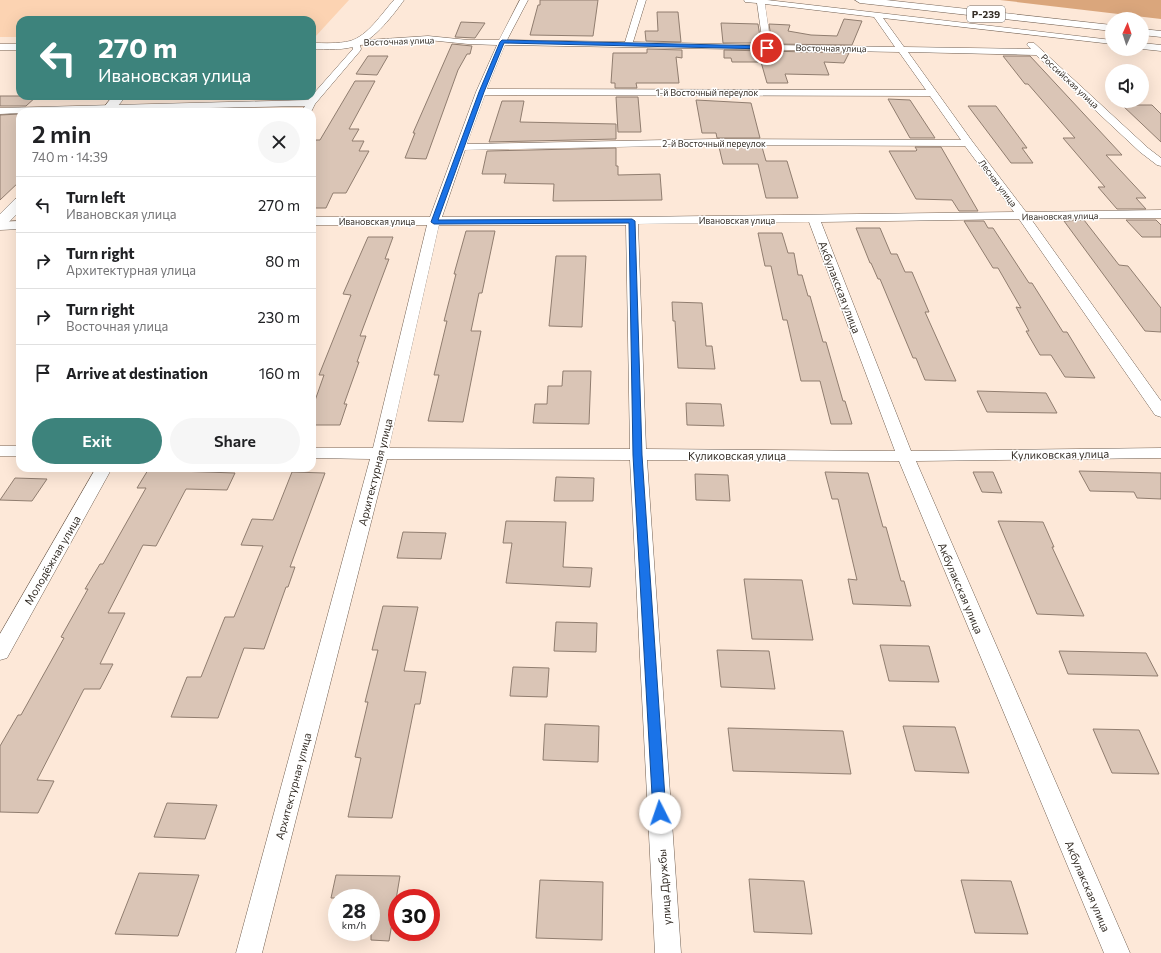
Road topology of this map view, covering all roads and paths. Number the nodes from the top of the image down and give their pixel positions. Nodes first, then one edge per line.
1 (399, 0) edge
2 (524, 0) edge
3 (642, 0) edge
4 (748, 0) edge
5 (860, 0) edge
6 (761, 2) junction
7 (876, 14) junction
8 (1105, 27) edge
9 (1015, 30) junction
10 (1149, 33) edge
11 (1161, 34) edge
12 (1105, 41) edge
13 (502, 42) junction
14 (355, 43) junction
15 (628, 45) junction
16 (316, 46) edge
17 (0, 47) edge
18 (16, 47) edge
19 (1149, 47) edge
20 (767, 48) junction
21 (1161, 48) edge
22 (900, 49) junction
23 (1038, 52) junction
24 (481, 92) junction
25 (932, 93) junction
26 (316, 97) edge
27 (117, 100) edge
28 (314, 100) edge
29 (311, 103) junction
30 (110, 108) edge
31 (166, 108) edge
32 (308, 108) edge
33 (0, 110) edge
34 (16, 110) edge
35 (968, 143) junction
36 (461, 147) junction
37 (1161, 163) edge
38 (16, 207) edge
39 (1161, 214) edge
40 (1023, 216) junction
41 (814, 219) junction
42 (316, 221) edge
43 (632, 221) junction
44 (434, 222) junction
45 (0, 225) edge
46 (16, 225) edge
47 (1161, 412) edge
48 (0, 451) edge
49 (16, 451) edge
50 (1161, 452) edge
51 (316, 453) edge
52 (380, 453) junction
53 (638, 455) junction
54 (905, 456) junction
55 (102, 472) edge
56 (0, 652) edge
57 (249, 953) edge
58 (668, 953) edge
59 (1116, 953) edge

1 - 14 main road
2 - 13 street, Архитектурная улица
3 - 15 street
4 - 6 street
5 - 8 main road, Р-239
6 - 7 street
6 - 20 street
7 - 9 street
7 - 22 street, Лесная улица
9 - 12 street
9 - 23 street, Российская улица
10 - 11 main road
13 - 14 street, Восточная улица
13 - 15 street, Восточная улица
13 - 24 street, Архитектурная улица
14 - 16 main road, Восточная улица
14 - 26 street
15 - 20 street, Восточная улица
17 - 18 street
19 - 21 street
20 - 22 street, Восточная улица
22 - 23 street, Восточная улица
22 - 25 street, Лесная улица
23 - 37 street, Российская улица
24 - 25 street, 1-й Восточный переулок
24 - 36 street, Архитектурная улица
25 - 35 street, Лесная улица
27 - 30 main road
28 - 29 street
29 - 31 street
29 - 32 street
33 - 34 street
35 - 36 street, 2-й Восточный переулок
35 - 40 street, Лесная улица
36 - 44 street, Архитектурная улица
38 - 45 main road
39 - 40 street, Ивановская улица
40 - 41 street, Ивановская улица
40 - 47 street, Лесная улица
41 - 43 street, Ивановская улица
41 - 54 street, Акбулакская улица
42 - 44 street, Ивановская улица
43 - 44 street, Ивановская улица
43 - 53 street, улица Дружбы
44 - 52 street, Архитектурная улица
45 - 46 street
48 - 49 street
50 - 54 street, Куликовская улица
51 - 52 street, Куликовская улица
52 - 53 street, Куликовская улица
52 - 57 street, Архитектурная улица
53 - 54 street, Куликовская улица
53 - 58 street, улица Дружбы
54 - 59 street, Акбулакская улица
55 - 56 street, Молодёжная улица

